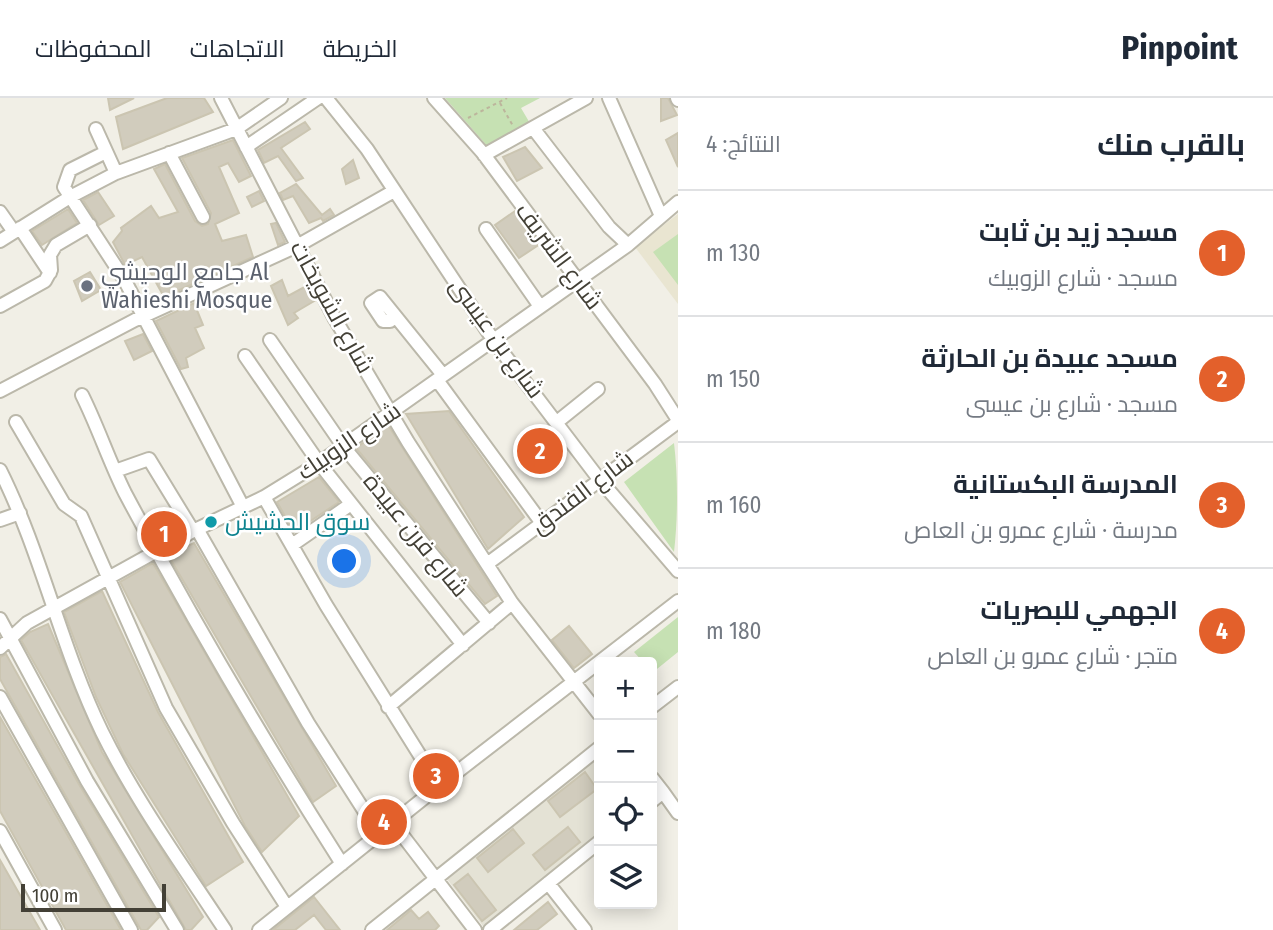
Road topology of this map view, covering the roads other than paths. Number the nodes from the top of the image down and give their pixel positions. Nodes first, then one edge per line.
1 (220, 98) edge
2 (281, 98) edge
3 (318, 98) edge
4 (326, 98) edge
5 (434, 98) edge
6 (609, 98) edge
7 (579, 100) edge
8 (533, 128) junction
9 (96, 129) dead end
10 (236, 129) junction
11 (246, 147) junction
12 (106, 152) junction
13 (169, 153) junction
14 (484, 155) junction
15 (116, 173) junction
16 (394, 191) junction
17 (70, 197) junction
18 (678, 202) edge
19 (0, 212) edge
20 (661, 216) junction
21 (203, 217) dead end
22 (90, 225) junction
23 (486, 229) dead end
24 (17, 230) junction
25 (0, 241) edge
26 (628, 245) junction
27 (297, 246) junction
28 (50, 273) junction
29 (577, 281) junction
30 (377, 298) dead end
31 (539, 305) junction
32 (0, 306) edge
33 (143, 317) junction
34 (270, 340) dead end
35 (494, 341) junction
36 (244, 356) dead end
37 (440, 378) junction
38 (598, 389) dead end
39 (0, 391) edge
40 (82, 396) dead end
41 (392, 411) junction
42 (678, 421) edge
43 (16, 422) dead end
44 (557, 422) junction
45 (343, 446) junction
46 (318, 463) junction
47 (0, 470) edge
48 (115, 471) junction
49 (599, 479) junction
50 (264, 497) junction
51 (351, 504) junction
52 (243, 507) junction
53 (20, 513) junction
54 (0, 520) edge
55 (541, 522) junction
56 (195, 530) junction
57 (292, 545) junction
58 (157, 551) junction
59 (487, 564) junction
60 (678, 571) edge
61 (108, 579) junction
62 (678, 601) edge
63 (512, 603) junction
64 (54, 609) junction
65 (0, 619) edge
66 (489, 623) junction
67 (12, 639) junction
68 (463, 645) junction
69 (0, 648) edge
70 (572, 682) junction
71 (678, 687) edge
72 (0, 697) edge
73 (657, 703) edge
74 (388, 707) junction
75 (594, 708) edge
76 (594, 752) edge
77 (656, 783) edge
78 (439, 786) junction
79 (663, 792) junction
80 (657, 797) edge
81 (678, 813) edge
82 (393, 823) junction
83 (0, 831) edge
84 (379, 834) junction
85 (594, 846) edge
86 (342, 864) junction
87 (435, 878) junction
88 (548, 883) junction
89 (287, 907) junction
90 (265, 928) edge
91 (55, 930) edge
92 (131, 930) edge
93 (177, 930) edge
94 (225, 930) edge
95 (372, 930) edge
96 (475, 930) edge
97 (490, 930) edge
98 (585, 930) edge

1 - 10 street, شارع الشويخات
2 - 10 street
3 - 11 street
4 - 16 street, شارع بن عيسى
5 - 14 street, شارع الشريف
6 - 20 street
7 - 8 street
8 - 14 street
8 - 26 street
9 - 12 street
10 - 11 street, شارع الشويخات
10 - 13 street
11 - 27 street, شارع الشويخات
12 - 15 street
12 - 17 street
13 - 15 street
13 - 21 street
14 - 29 street, شارع الشريف
15 - 17 street
16 - 27 street
16 - 35 street, شارع بن عيسى
17 - 22 street
17 - 24 street
18 - 20 street, شارع الزوبيك
19 - 24 street
20 - 26 street, شارع الزوبيك
22 - 28 street
22 - 33 street
23 - 31 street
24 - 25 street
24 - 28 street
26 - 29 street, شارع الزوبيك
27 - 33 street
27 - 41 street, شارع الشويخات
28 - 32 street
29 - 31 street, شارع الزوبيك
29 - 42 street, شارع الشريف
30 - 37 street
31 - 35 street, شارع الزوبيك
33 - 39 street
33 - 52 street
34 - 45 street, شارع فرن عبيدة
35 - 37 street, شارع الزوبيك
35 - 44 street, شارع بن عيسى
36 - 46 street
37 - 41 street, شارع الزوبيك
37 - 55 street
38 - 44 street
40 - 48 street
41 - 45 street, شارع الزوبيك
41 - 59 street, شارع الشويخات
42 - 49 street, شارع الفندق
43 - 61 street
44 - 49 street, شارع بن عيسى
45 - 46 street, شارع الزوبيك
45 - 66 street, شارع فرن عبيدة
46 - 50 street, شارع الزوبيك
46 - 51 street
47 - 53 street
48 - 56 street
48 - 58 street
49 - 55 street, شارع الفندق
49 - 60 street, شارع بن عيسى
50 - 52 street, شارع الزوبيك
50 - 57 street
51 - 57 street
51 - 68 street
52 - 56 street, شارع الزوبيك
53 - 54 street
53 - 64 street
55 - 59 street, شارع الفندق
56 - 58 street, شارع الزوبيك
56 - 84 street
57 - 74 street
58 - 61 street, شارع الزوبيك
58 - 86 street
59 - 63 street, شارع الشويخات
61 - 64 street, شارع الزوبيك
61 - 89 street
62 - 70 street
63 - 66 street
63 - 70 street, شارع الشويخات
64 - 67 street, شارع الزوبيك
64 - 94 street
65 - 67 street
66 - 68 street
67 - 69 street, شارع الزوبيك
67 - 93 street
68 - 74 street
70 - 75 street, شارع الشويخات
70 - 78 street
71 - 73 street
72 - 92 street
74 - 78 street
76 - 87 street
77 - 79 street
78 - 82 street
79 - 80 street
79 - 81 street
82 - 84 street
82 - 87 street
83 - 91 street
84 - 86 street
85 - 88 street
86 - 89 street
87 - 95 street
87 - 96 street
88 - 97 street
88 - 98 street
89 - 90 street

